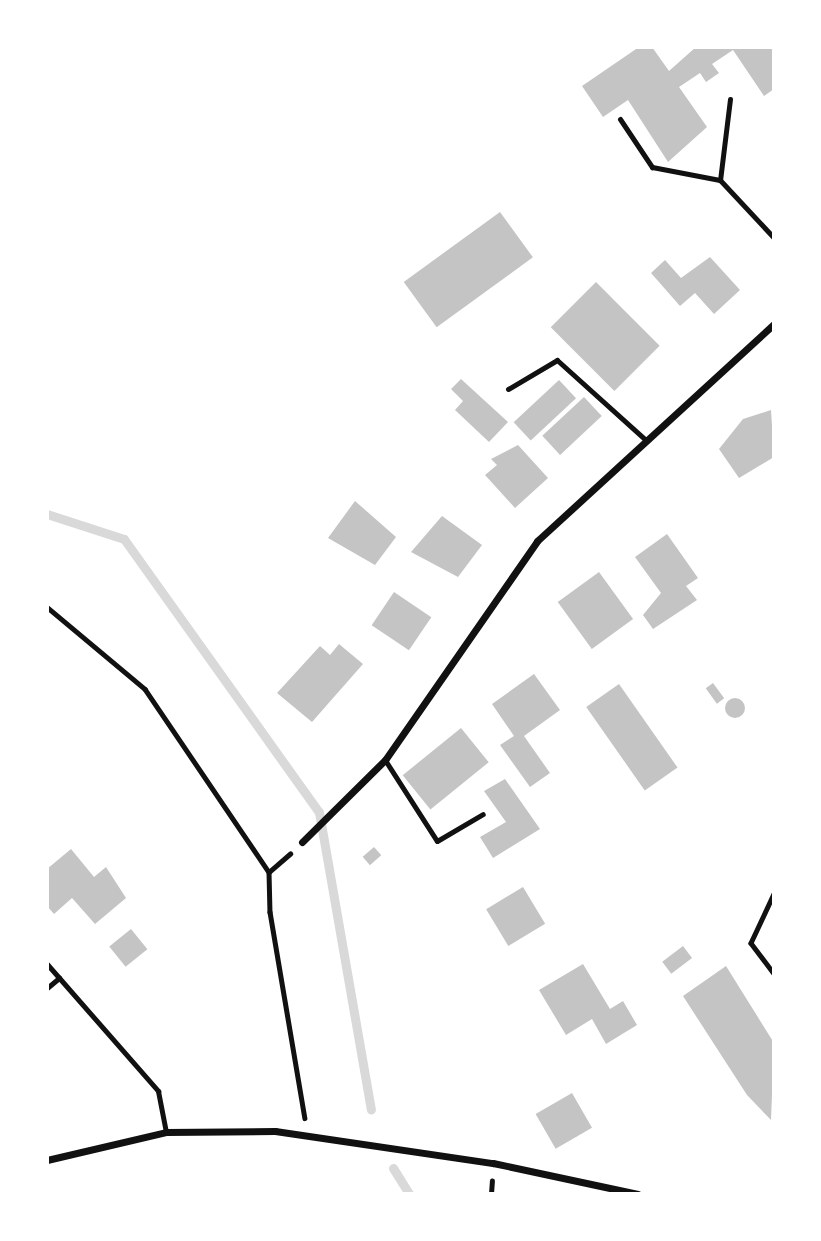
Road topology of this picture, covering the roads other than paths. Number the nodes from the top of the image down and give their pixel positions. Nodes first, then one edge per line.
1 (730, 99) dead end
2 (620, 119) dead end
3 (720, 180) junction
4 (774, 238) edge
5 (774, 324) edge
6 (509, 389) dead end
7 (646, 440) junction
8 (385, 761) junction
9 (483, 814) dead end
10 (302, 842) road end
11 (47, 964) edge
12 (59, 978) junction
13 (47, 988) edge
14 (166, 1132) junction
15 (47, 1160) edge
16 (638, 1194) edge

1 - 3 lane
2 - 3 lane
3 - 4 lane
5 - 7 street
6 - 7 lane
7 - 8 street
8 - 9 lane
8 - 10 street
11 - 12 lane
12 - 13 lane
12 - 14 lane
14 - 15 street
14 - 16 street

